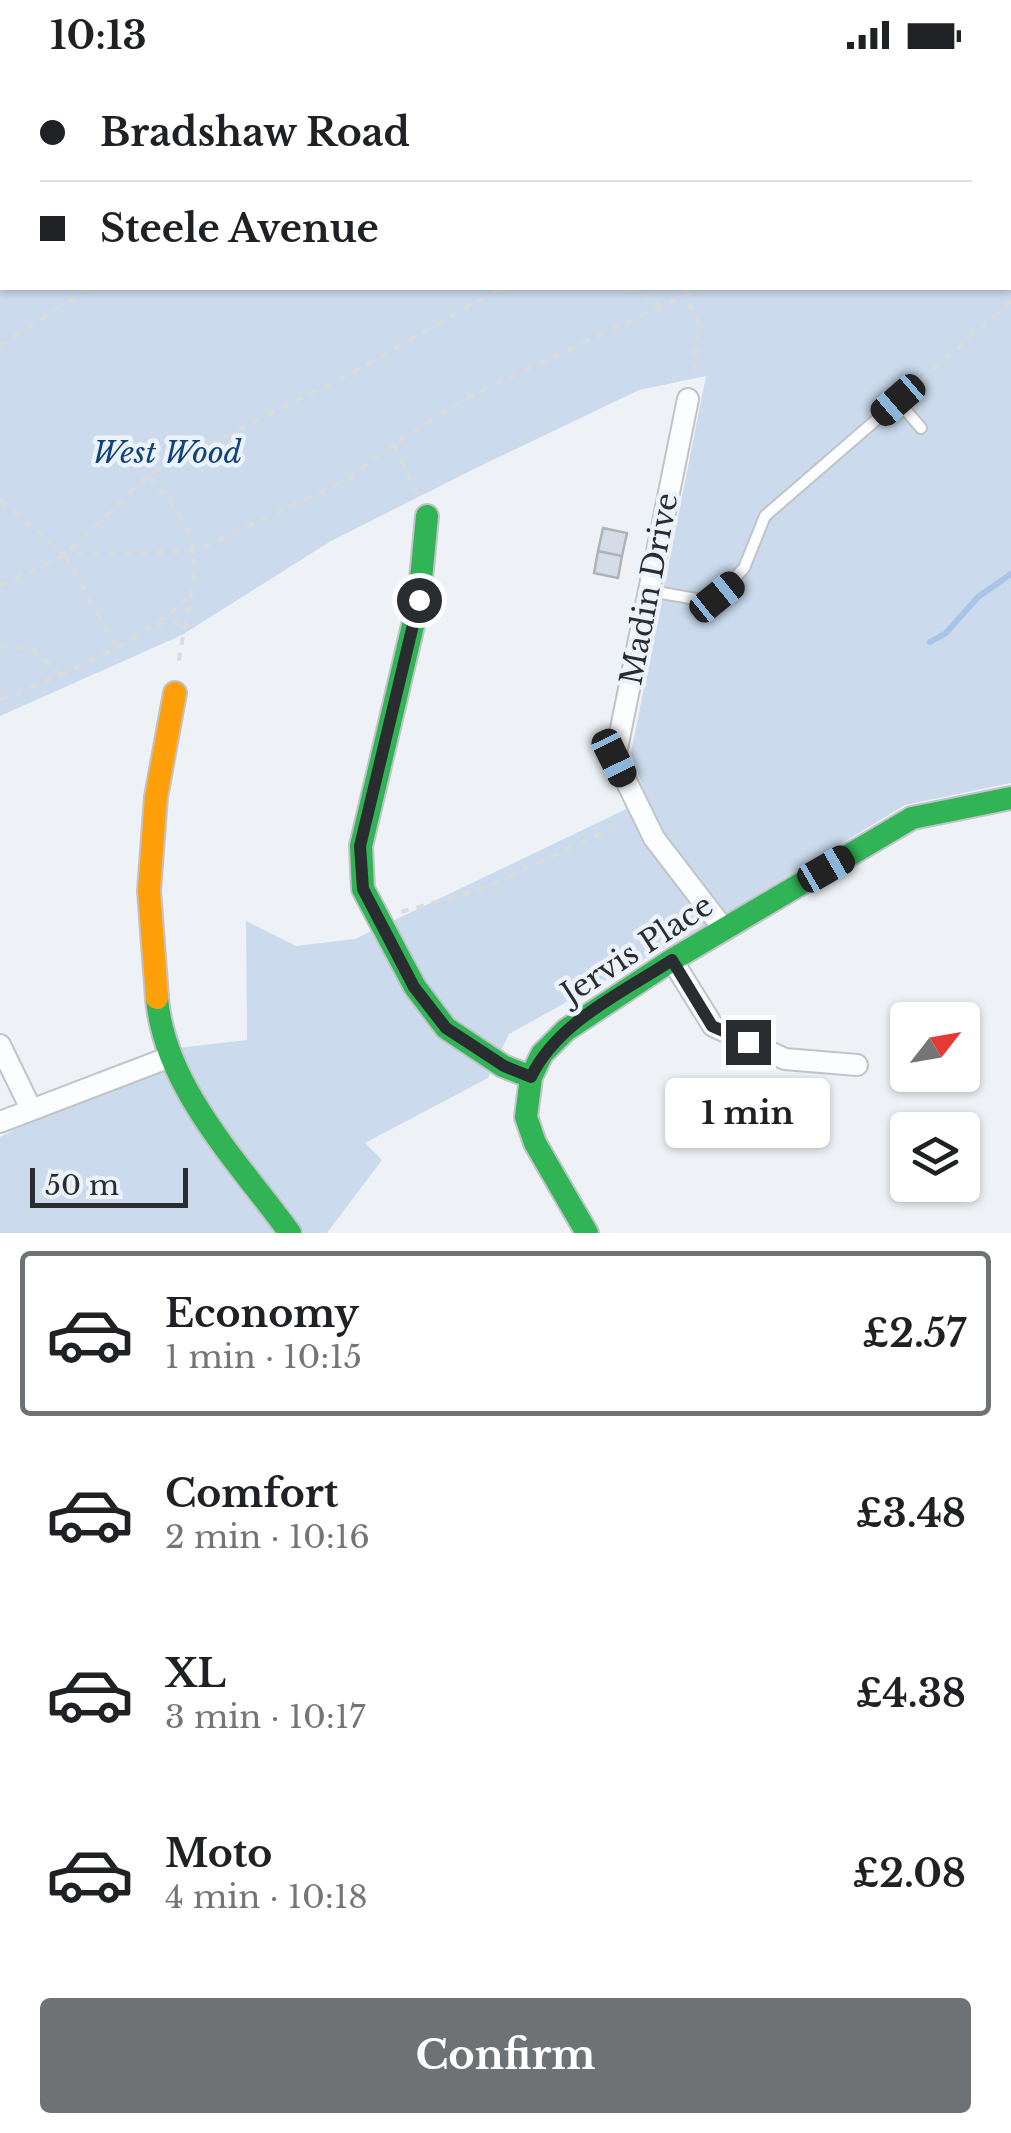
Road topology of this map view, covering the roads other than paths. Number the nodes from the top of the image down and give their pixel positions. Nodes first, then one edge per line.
1 (688, 398) road end
2 (921, 428) dead end
3 (427, 516) road end
4 (649, 591) junction
5 (175, 693) road end
6 (1011, 798) edge
7 (722, 928) junction
8 (672, 960) junction
9 (0, 1045) edge
10 (170, 1057) junction
11 (857, 1065) dead end
12 (531, 1077) junction
13 (31, 1109) junction
14 (0, 1122) edge
15 (290, 1233) edge
16 (587, 1233) edge

1 - 4 street, Madin Drive
2 - 4 lane
3 - 12 street
4 - 7 street, Madin Drive
5 - 10 street
6 - 7 street, Jervis Place
7 - 8 street, Jervis Place
8 - 11 street
8 - 12 street, Jervis Place
9 - 13 street
10 - 13 street
10 - 15 street
12 - 16 street
13 - 14 street

